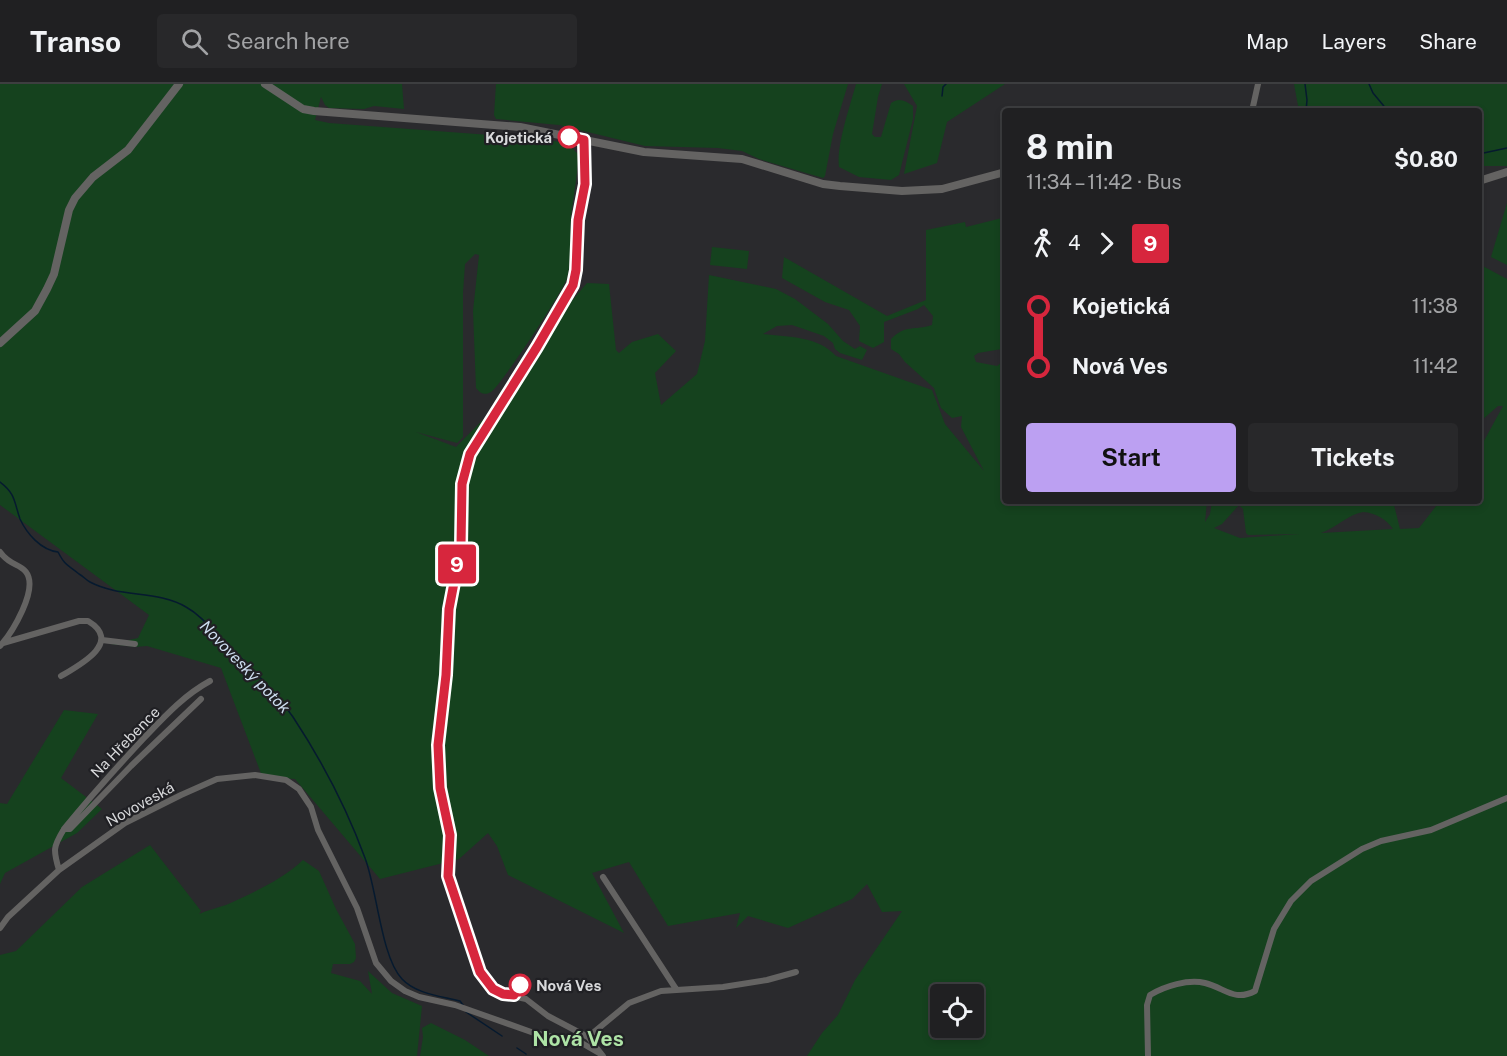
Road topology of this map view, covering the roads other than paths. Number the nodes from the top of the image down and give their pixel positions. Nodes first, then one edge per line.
1 (179, 84) edge
2 (266, 84) edge
3 (1258, 84) edge
4 (1253, 108) edge
5 (584, 140) junction
6 (1507, 172) edge
7 (1002, 173) edge
8 (1482, 180) edge
9 (0, 343) edge
10 (0, 552) edge
11 (102, 640) junction
12 (2, 644) edge
13 (135, 644) dead end
14 (61, 676) dead end
15 (210, 681) dead end
16 (201, 699) dead end
17 (1507, 798) edge
18 (64, 829) junction
19 (60, 870) junction
20 (603, 877) dead end
21 (0, 928) edge
22 (796, 972) dead end
23 (676, 989) junction
24 (588, 1037) junction
25 (602, 1055) edge
26 (1148, 1056) edge

1 - 9 street
2 - 5 street
3 - 4 street
5 - 7 street
5 - 24 street
6 - 8 street
10 - 12 street
11 - 12 street
11 - 13 street
11 - 14 street
15 - 18 street, Na Hřebence
16 - 18 street, Na Hřebence
17 - 26 street
18 - 19 street, Na Hřebence
19 - 21 street, Novoveská
19 - 25 street, Novoveská
20 - 23 street
22 - 23 street
23 - 24 street
24 - 25 street

